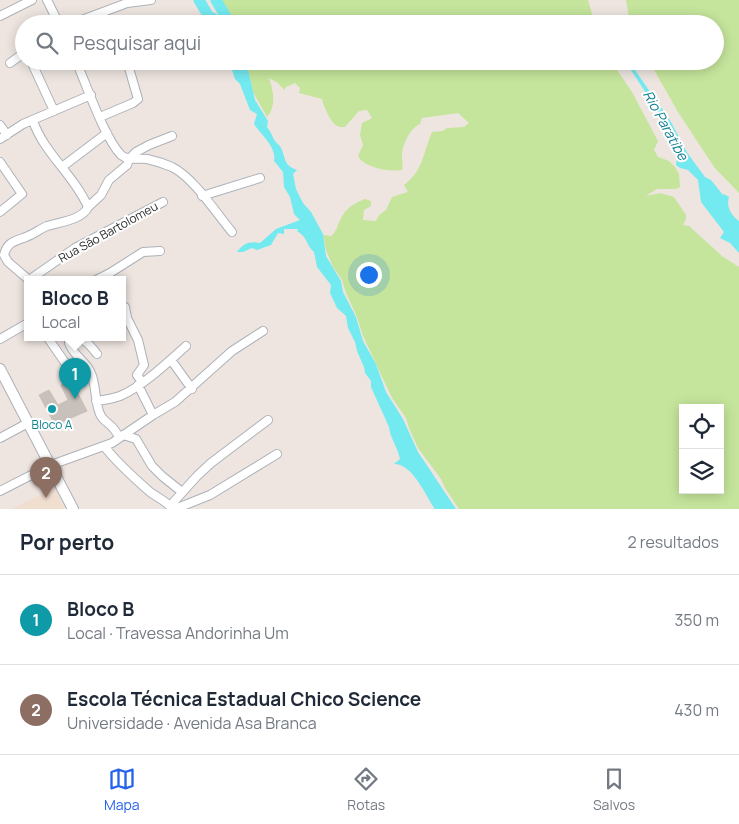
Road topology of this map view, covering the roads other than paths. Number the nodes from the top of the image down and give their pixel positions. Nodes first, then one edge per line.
1 (32, 0) edge
2 (47, 0) edge
3 (151, 0) edge
4 (54, 15) edge
5 (95, 15) edge
6 (0, 16) edge
7 (15, 59) edge
8 (10, 63) dead end
9 (35, 70) edge
10 (80, 70) edge
11 (130, 70) edge
12 (90, 94) junction
13 (54, 111) junction
14 (100, 116) junction
15 (33, 121) junction
16 (0, 125) edge
17 (107, 133) junction
18 (172, 136) dead end
19 (3, 137) edge
20 (129, 159) junction
21 (0, 162) edge
22 (62, 167) junction
23 (260, 178) dead end
24 (202, 196) junction
25 (163, 202) dead end
26 (87, 205) junction
27 (0, 212) edge
28 (232, 232) dead end
29 (160, 251) dead end
30 (25, 276) edge
31 (36, 276) edge
32 (105, 276) edge
33 (126, 318) edge
34 (24, 325) edge
35 (263, 331) dead end
36 (0, 339) edge
37 (50, 341) edge
38 (70, 341) edge
39 (85, 341) edge
40 (186, 346) dead end
41 (97, 354) dead end
42 (171, 360) junction
43 (66, 364) dead end
44 (0, 369) edge
45 (3, 380) edge
46 (140, 383) junction
47 (192, 388) junction
48 (96, 401) junction
49 (153, 415) junction
50 (268, 420) dead end
51 (28, 423) junction
52 (121, 436) junction
53 (0, 438) edge
54 (104, 446) junction
55 (277, 454) dead end
56 (51, 465) junction
57 (0, 491) edge
58 (182, 492) junction
59 (173, 508) edge
60 (73, 509) edge

1 - 6 street
2 - 4 street
3 - 5 street
7 - 8 street
9 - 13 street
10 - 12 street
11 - 14 street
12 - 13 street
12 - 14 street
13 - 15 street
14 - 17 street
15 - 19 street
15 - 22 street
16 - 19 street
17 - 20 street
17 - 22 street
18 - 20 street
20 - 24 street
20 - 26 street
21 - 27 street
22 - 26 street
23 - 24 street
24 - 28 street
25 - 31 street, Rua São Bartolomeu
26 - 30 street
29 - 32 street
33 - 46 street
34 - 36 street
35 - 47 street
37 - 43 street
38 - 48 street
39 - 41 street
40 - 42 street
42 - 46 street
42 - 47 street
44 - 45 street
45 - 51 street
46 - 48 street
46 - 49 street
47 - 49 street
48 - 52 street
49 - 52 street
50 - 58 street
51 - 53 street
51 - 56 street
52 - 54 street
52 - 58 street
54 - 56 street
54 - 59 street
55 - 59 street
56 - 57 street
56 - 60 street
58 - 59 street

